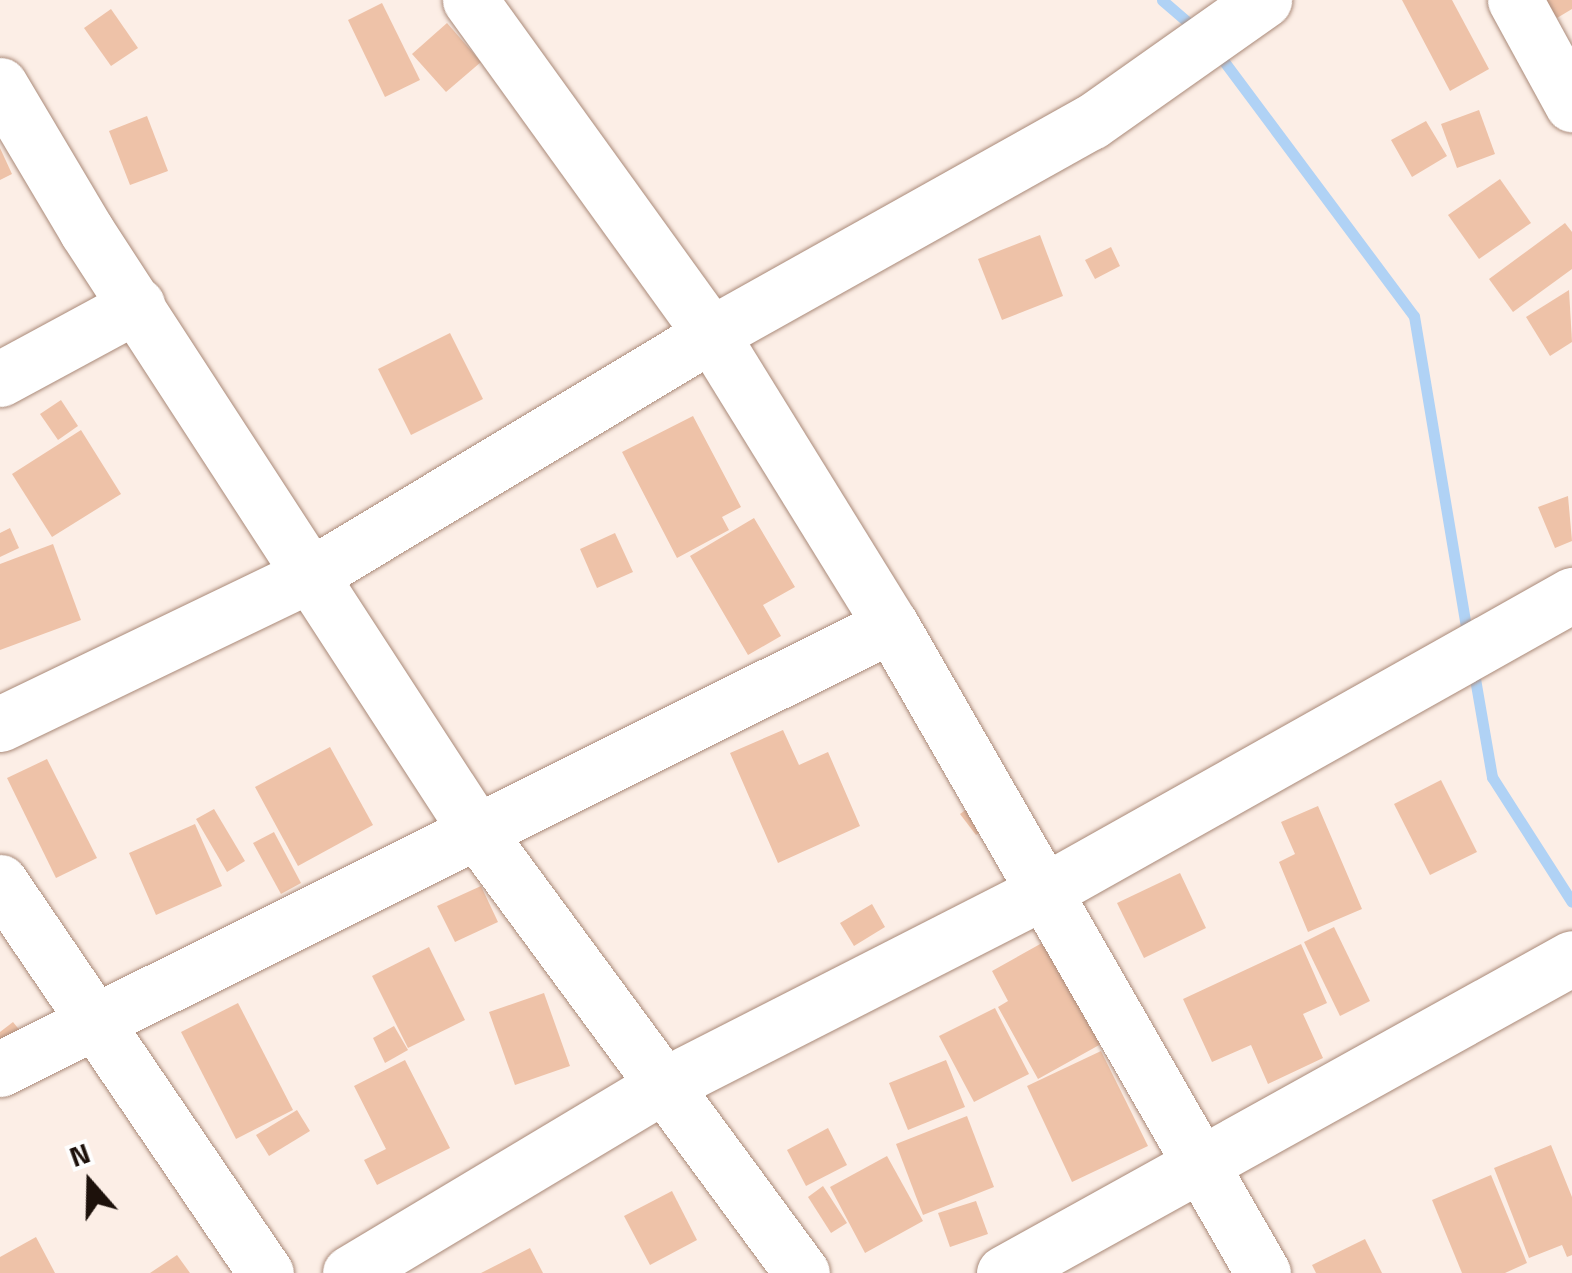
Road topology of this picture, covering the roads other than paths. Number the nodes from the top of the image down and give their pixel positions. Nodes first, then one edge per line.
1 (470, 0) edge
2 (1264, 0) edge
3 (1515, 0) edge
4 (0, 85) edge
5 (1572, 104) edge
6 (137, 305) junction
7 (711, 334) junction
8 (0, 379) edge
9 (314, 574) junction
10 (1572, 595) edge
11 (891, 626) junction
12 (0, 724) edge
13 (475, 829) junction
14 (0, 882) edge
15 (1043, 892) junction
16 (1572, 958) edge
17 (96, 1021) junction
18 (0, 1069) edge
19 (662, 1086) junction
20 (1203, 1165) junction
21 (266, 1273) edge
22 (350, 1273) edge
23 (802, 1273) edge
24 (1004, 1273) edge
25 (1262, 1273) edge

1 - 7 street
2 - 7 street
3 - 5 street
4 - 6 street
6 - 8 street
6 - 9 street
7 - 9 street
7 - 11 street
9 - 12 street
9 - 13 street
10 - 15 street
11 - 13 street
11 - 15 street
13 - 17 street
13 - 19 street
14 - 17 street
15 - 19 street
15 - 20 street
16 - 20 street
17 - 18 street
17 - 21 street
19 - 22 street
19 - 23 street
20 - 24 street
20 - 25 street

